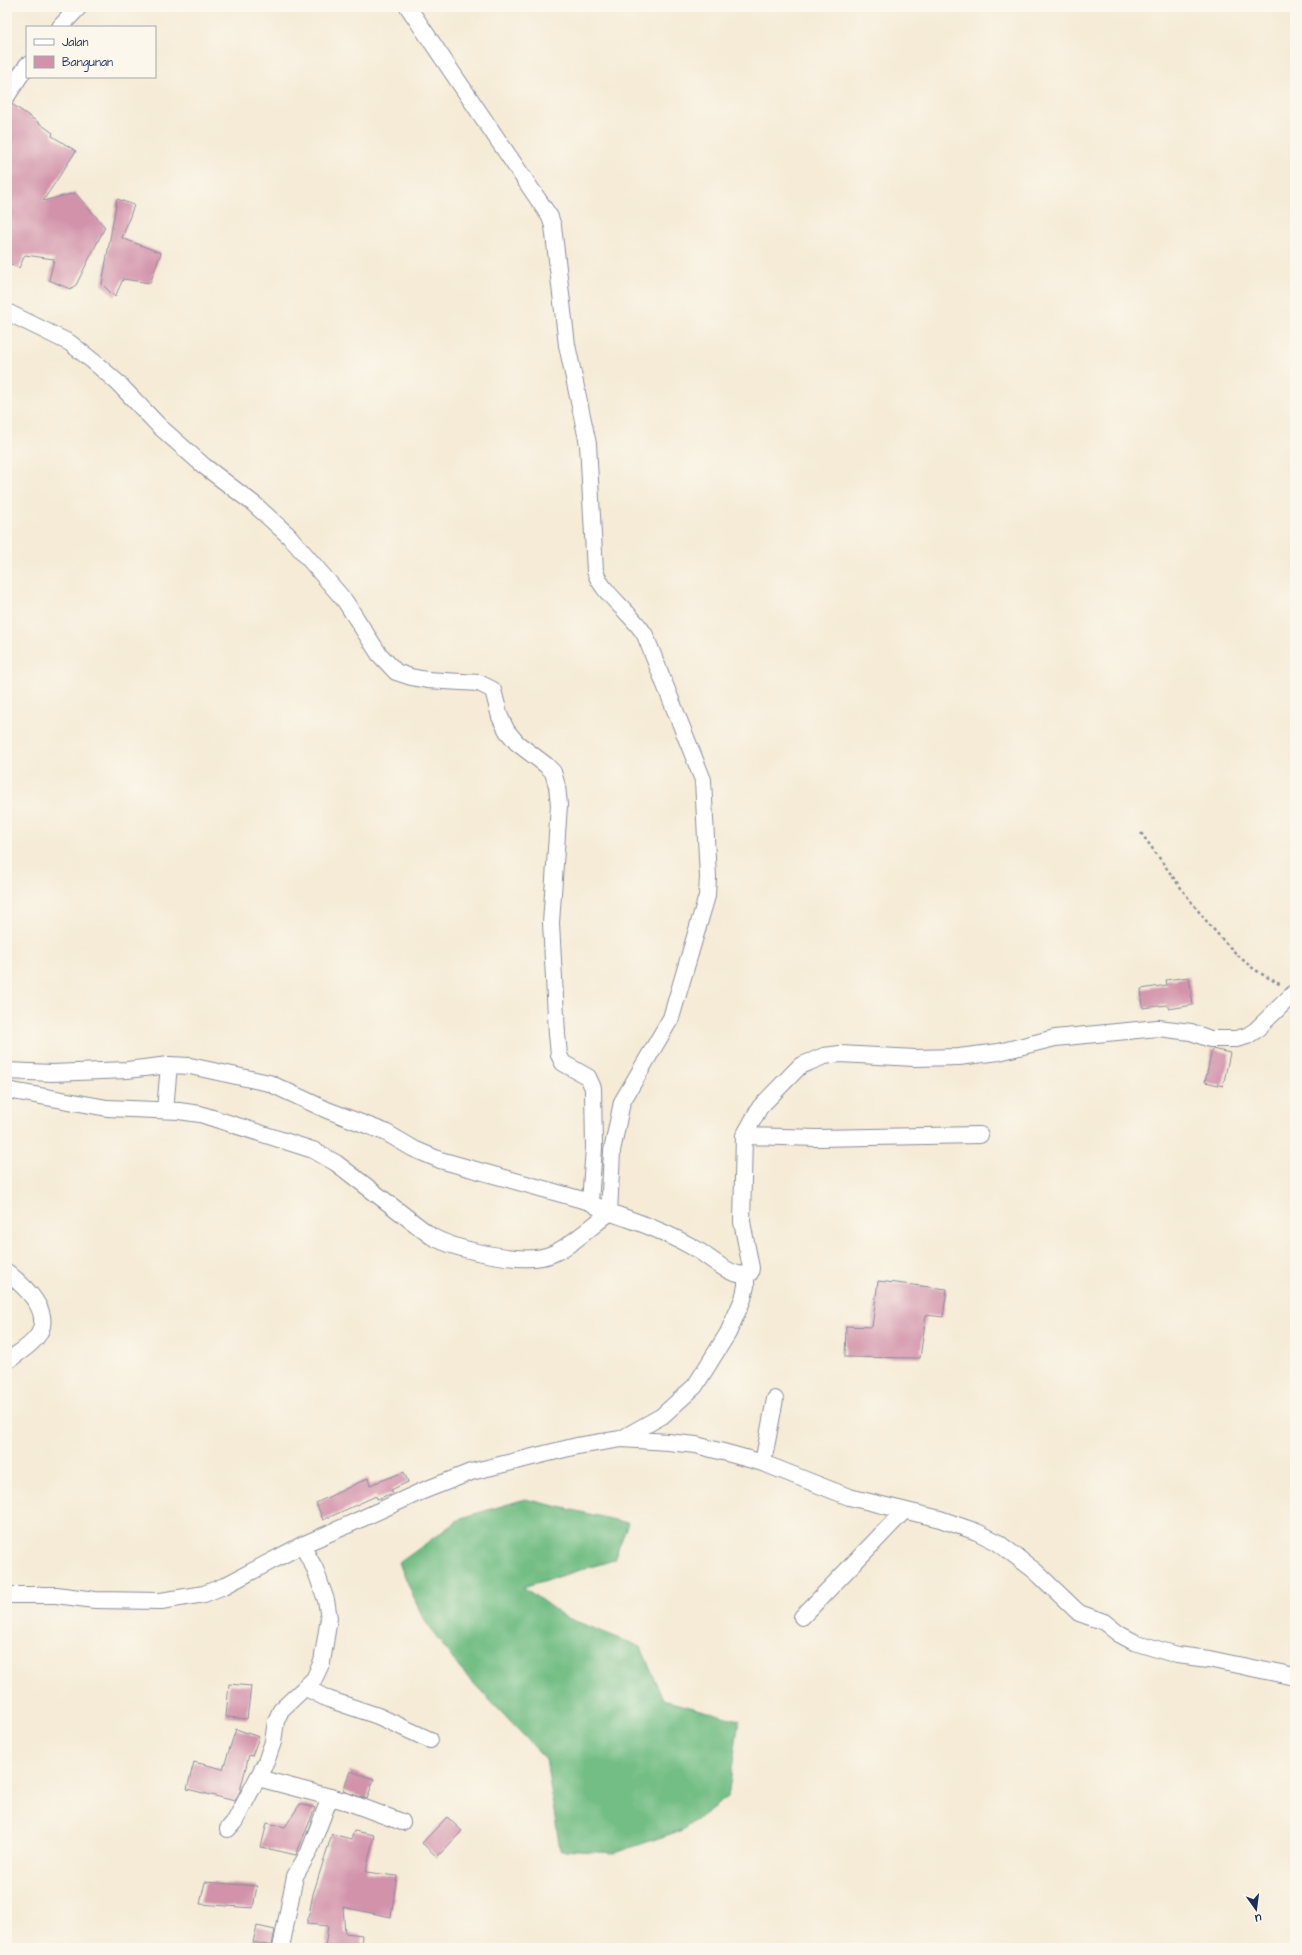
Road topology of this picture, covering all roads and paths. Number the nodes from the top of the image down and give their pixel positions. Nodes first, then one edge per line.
1 (79, 7) edge
2 (408, 7) edge
3 (61, 26) edge
4 (26, 67) edge
5 (7, 96) edge
6 (7, 312) edge
7 (1141, 834) dead end
8 (1294, 992) edge
9 (169, 1065) junction
10 (7, 1071) edge
11 (7, 1090) edge
12 (165, 1110) junction
13 (980, 1135) dead end
14 (744, 1136) junction
15 (590, 1202) junction
16 (609, 1213) junction
17 (7, 1272) edge
18 (746, 1276) junction
19 (7, 1360) edge
20 (775, 1398) dead end
21 (621, 1439) junction
22 (763, 1463) junction
23 (904, 1511) junction
24 (302, 1545) junction
25 (7, 1595) edge
26 (802, 1617) dead end
27 (1295, 1677) edge
28 (306, 1688) junction
29 (430, 1740) dead end
30 (258, 1778) junction
31 (330, 1797) junction
32 (402, 1822) dead end
33 (228, 1829) dead end
34 (281, 1948) edge

1 - 3 street
2 - 16 street
4 - 5 street
6 - 15 street
7 - 8 path
8 - 14 street
9 - 10 street
9 - 12 street
9 - 15 street
11 - 12 street
12 - 16 street
13 - 14 street
14 - 18 street
15 - 16 street
16 - 18 street
17 - 19 street
18 - 21 street
20 - 22 street
21 - 22 street
21 - 24 street
22 - 23 street
23 - 26 street
23 - 27 street
24 - 25 street
24 - 28 street
28 - 29 street
28 - 30 street
30 - 31 street
30 - 33 street
31 - 32 street
31 - 34 street

